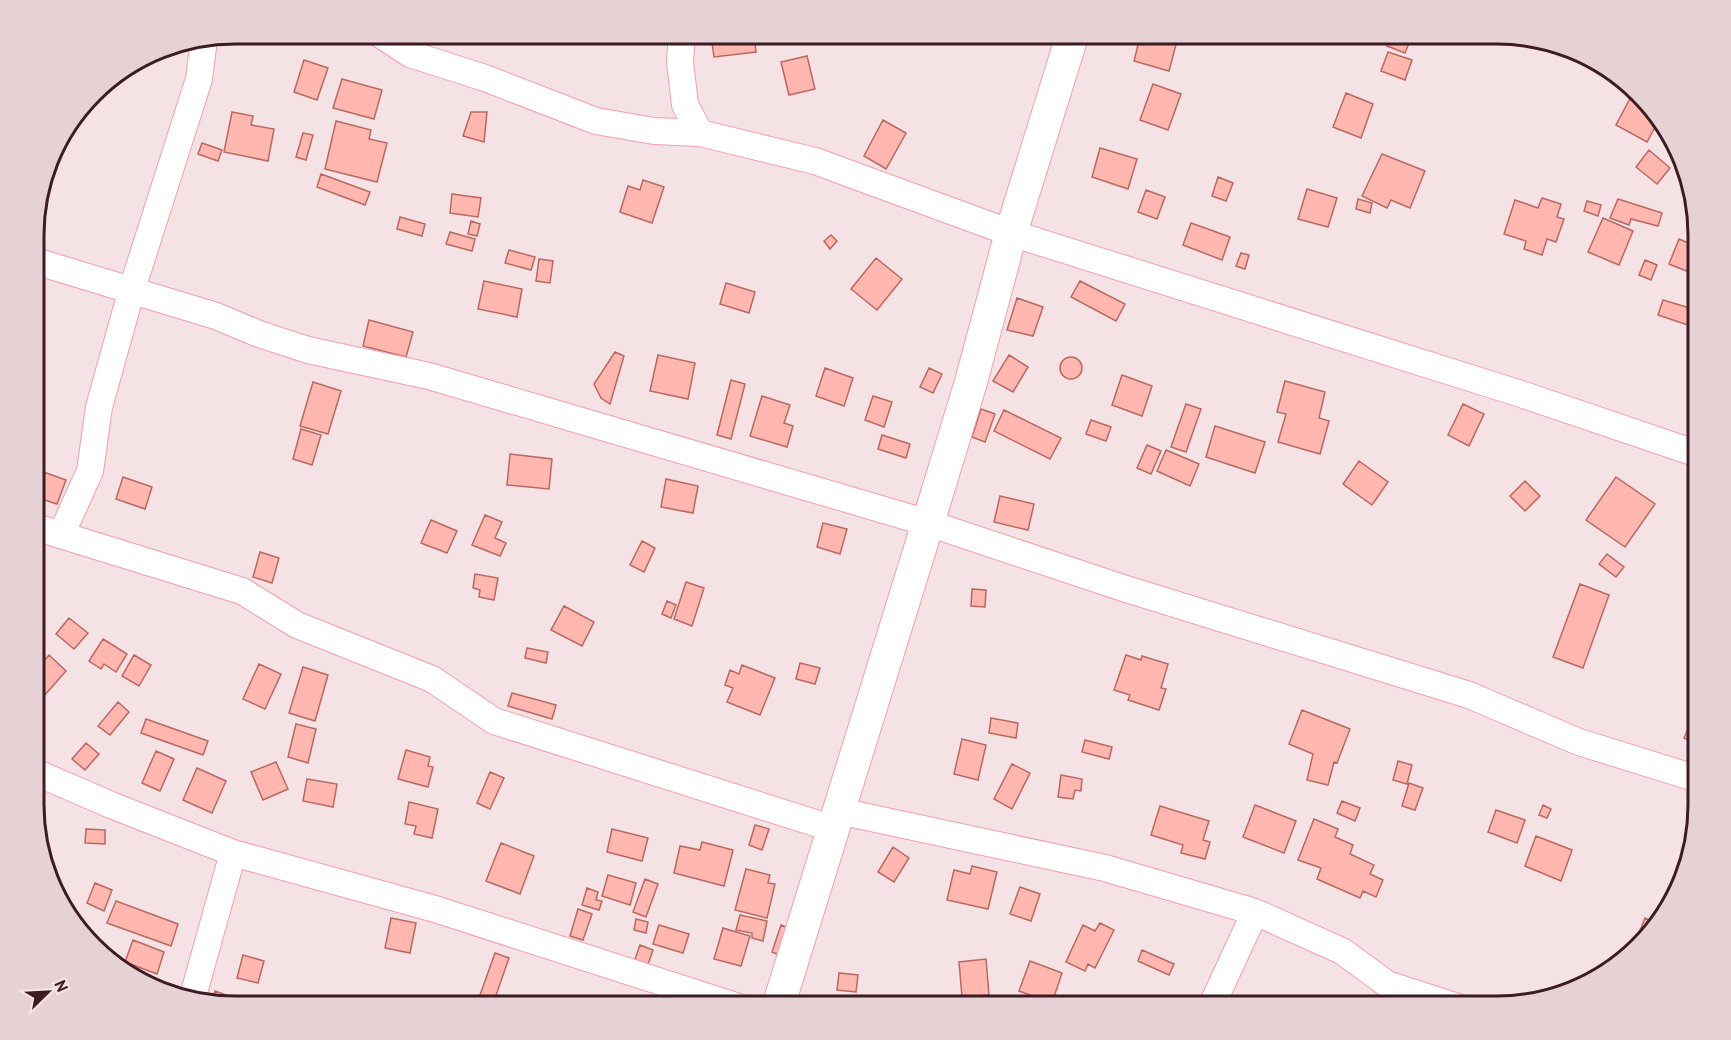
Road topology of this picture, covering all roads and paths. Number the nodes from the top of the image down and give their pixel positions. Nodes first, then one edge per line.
1 (1070, 43) edge
2 (395, 44) edge
3 (681, 44) edge
4 (203, 46) edge
5 (700, 132) junction
6 (1011, 233) junction
7 (43, 263) edge
8 (132, 289) junction
9 (1687, 450) edge
10 (928, 523) junction
11 (43, 529) edge
12 (62, 535) junction
13 (43, 775) edge
14 (1687, 776) edge
15 (837, 820) junction
16 (233, 853) junction
17 (1255, 912) junction
18 (194, 992) edge
19 (705, 996) edge
20 (781, 996) edge
21 (1216, 996) edge
22 (1424, 996) edge

1 - 6 main road
2 - 5 street
3 - 5 street
4 - 8 street
5 - 6 street
6 - 9 street
6 - 10 main road
7 - 8 street
8 - 10 street
8 - 12 street
10 - 14 street
10 - 15 main road
11 - 12 street
12 - 15 street
13 - 16 street
15 - 17 street
15 - 20 main road
16 - 18 street
16 - 19 street
17 - 21 street
17 - 22 street

